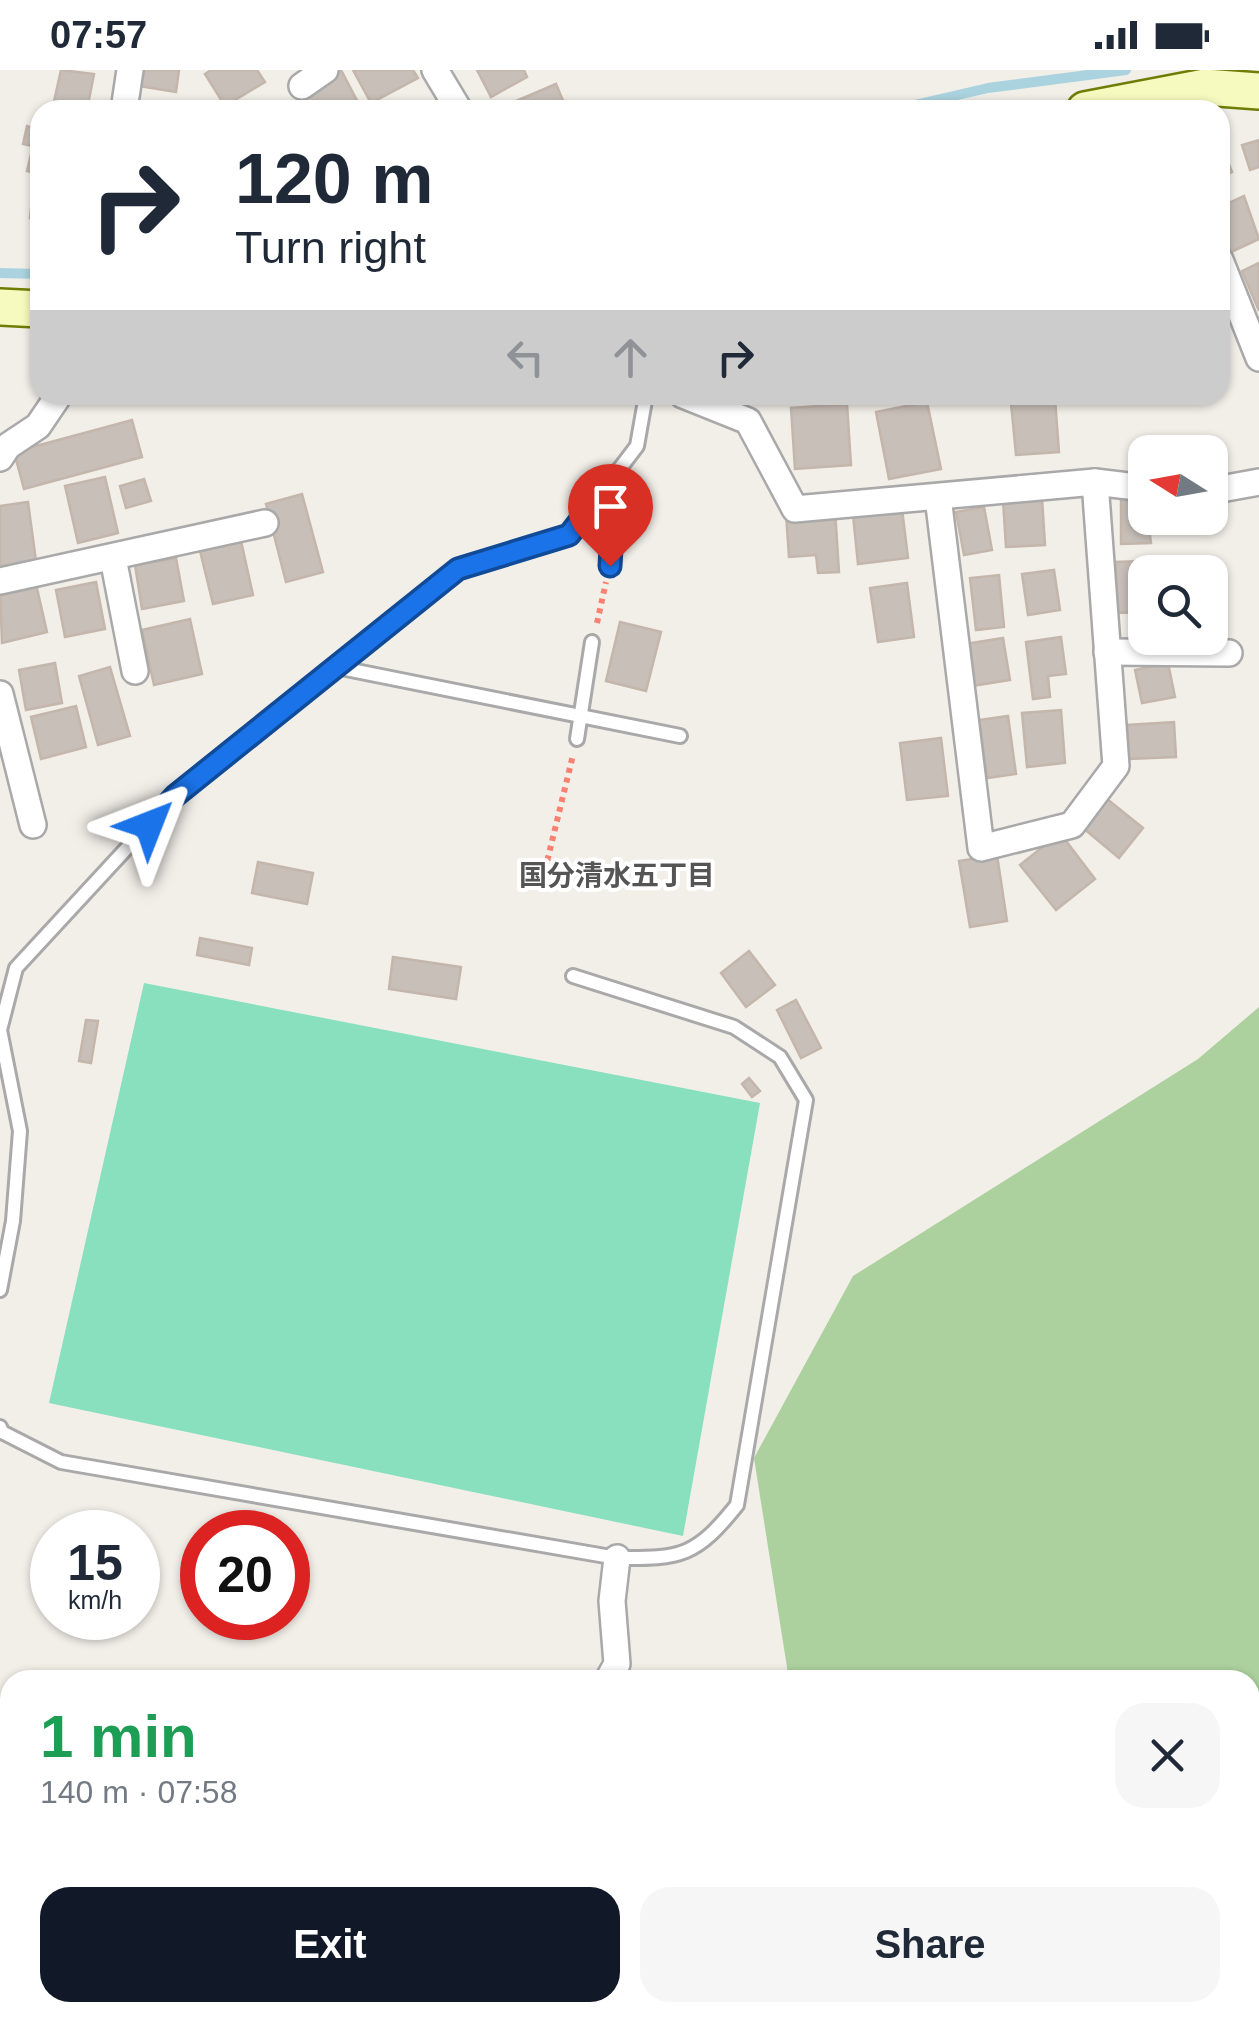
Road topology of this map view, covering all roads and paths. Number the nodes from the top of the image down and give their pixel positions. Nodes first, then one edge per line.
1 (130, 70) edge
2 (325, 70) edge
3 (442, 72) edge
4 (302, 86) dead end
5 (1259, 91) edge
6 (126, 100) edge
7 (455, 100) edge
8 (1164, 100) edge
9 (1230, 285) edge
10 (0, 306) edge
11 (30, 308) edge
12 (1259, 358) edge
13 (52, 405) edge
14 (644, 405) edge
15 (708, 405) edge
16 (0, 458) edge
17 (1095, 482) junction
18 (1259, 482) edge
19 (1128, 486) edge
20 (1228, 488) edge
21 (600, 495) junction
22 (938, 497) junction
23 (265, 523) dead end
24 (113, 558) junction
25 (610, 566) joint
26 (0, 581) edge
27 (592, 642) joint
28 (1107, 652) junction
29 (1229, 653) dead end
30 (336, 668) junction
31 (135, 671) dead end
32 (1, 702) edge
33 (580, 714) junction
34 (680, 736) dead end
35 (576, 739) joint
36 (33, 825) dead end
37 (544, 870) dead end
38 (574, 976) dead end
39 (0, 1290) edge
40 (0, 1427) edge
41 (617, 1558) junction
42 (614, 1670) edge

1 - 6 street
2 - 4 street
3 - 7 street
5 - 8 street
9 - 12 street
10 - 11 street
13 - 16 street
14 - 21 lane
15 - 22 street
17 - 19 street
17 - 22 street
17 - 28 street
18 - 20 street
21 - 25 lane
21 - 30 lane
22 - 28 street
23 - 24 street
24 - 26 street
24 - 31 street
25 - 27 path
27 - 33 lane
28 - 29 street
30 - 33 lane
30 - 39 lane
32 - 36 street
33 - 34 lane
33 - 35 lane
35 - 37 path
38 - 41 lane
40 - 41 lane
41 - 42 street

